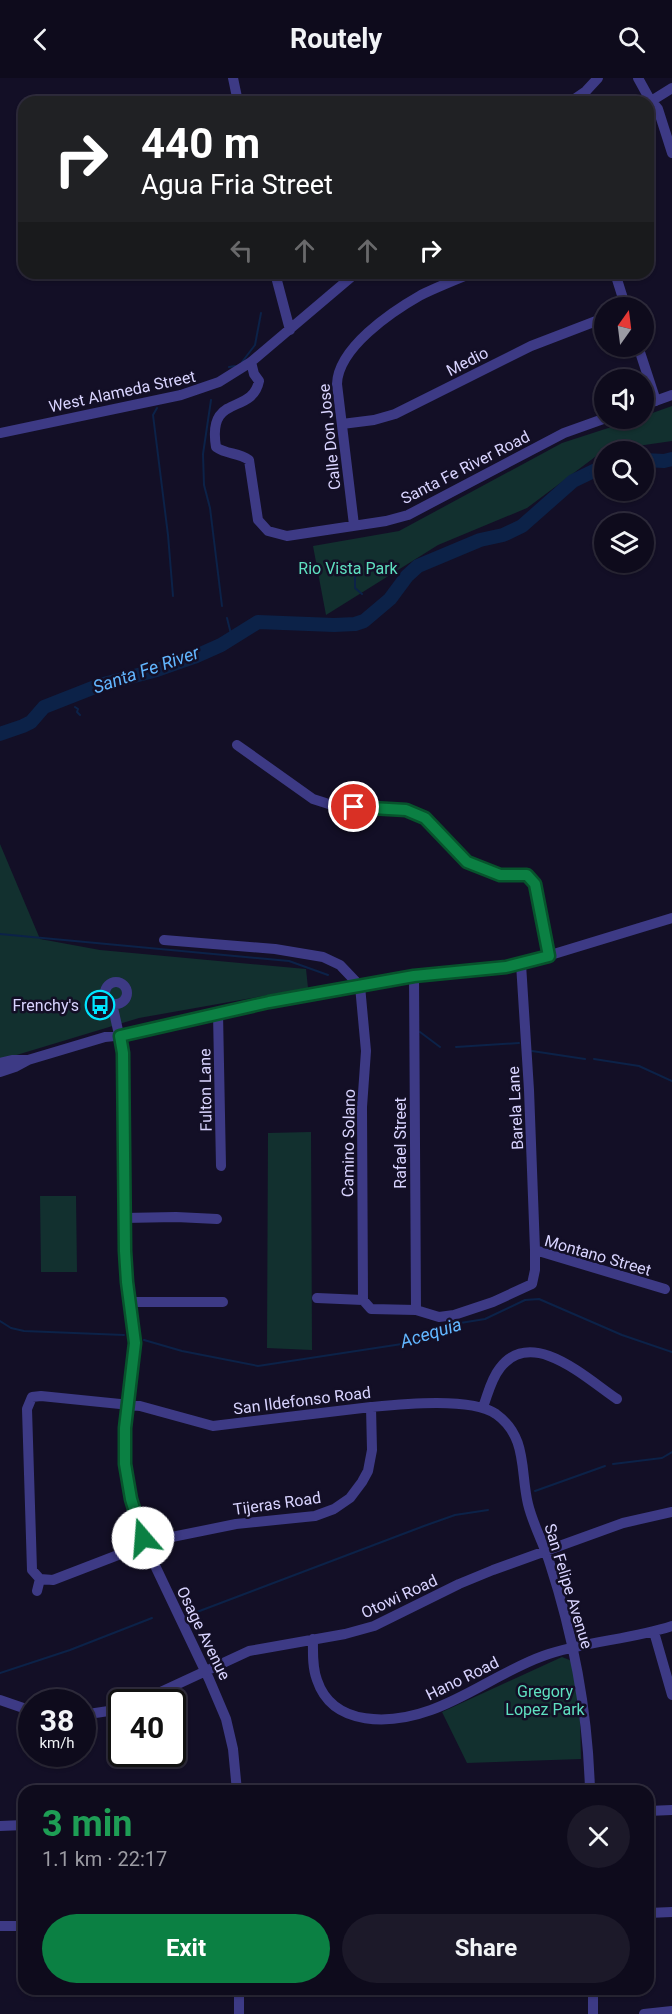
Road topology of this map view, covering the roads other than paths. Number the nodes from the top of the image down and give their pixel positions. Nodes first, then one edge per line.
1 (233, 78) edge
2 (598, 78) edge
3 (638, 78) edge
4 (672, 88) edge
5 (237, 96) edge
6 (579, 96) edge
7 (647, 96) edge
8 (654, 99) edge
9 (654, 106) edge
10 (672, 153) edge
11 (277, 279) edge
12 (349, 279) edge
13 (458, 279) edge
14 (617, 279) edge
15 (623, 297) edge
16 (594, 322) edge
17 (290, 330) junction
18 (642, 357) edge
19 (251, 362) junction
20 (672, 395) edge
21 (656, 401) joint
22 (594, 422) edge
23 (342, 424) junction
24 (0, 433) edge
25 (354, 525) junction
26 (237, 745) dead end
27 (672, 918) edge
28 (164, 940) dead end
29 (549, 956) junction
30 (521, 964) junction
31 (414, 976) junction
32 (360, 986) junction
33 (112, 1003) dead end
34 (218, 1013) junction
35 (120, 1036) junction
36 (28, 1060) junction
37 (0, 1063) edge
38 (0, 1072) edge
39 (221, 1166) dead end
40 (124, 1218) junction
41 (217, 1219) dead end
42 (535, 1251) junction
43 (665, 1289) dead end
44 (317, 1298) dead end
45 (363, 1300) junction
46 (130, 1302) junction
47 (223, 1302) dead end
48 (416, 1310) junction
49 (617, 1399) dead end
50 (127, 1405) junction
51 (371, 1407) junction
52 (483, 1407) junction
53 (672, 1512) edge
54 (146, 1545) junction
55 (545, 1551) junction
56 (40, 1579) junction
57 (37, 1592) dead end
58 (672, 1626) edge
59 (654, 1632) junction
60 (313, 1639) junction
61 (574, 1647) junction
62 (205, 1671) junction
63 (167, 1689) edge
64 (672, 1695) edge
65 (0, 1700) edge
66 (18, 1706) edge
67 (235, 1785) edge
68 (590, 1785) edge
69 (654, 1810) edge
70 (672, 1810) edge
71 (18, 1825) edge
72 (0, 1826) edge
73 (672, 1912) edge
74 (654, 1913) edge
75 (0, 1926) edge
76 (18, 1926) edge
77 (239, 1995) edge
78 (593, 1995) edge
79 (672, 2011) edge
80 (239, 2014) edge
81 (593, 2014) edge
82 (644, 2014) edge

1 - 5 street
2 - 6 street
3 - 7 street
4 - 8 street
9 - 10 street
11 - 17 street
12 - 17 street, West Alameda Street
13 - 23 street, Calle Don Jose
14 - 15 street
16 - 23 street, Medio
17 - 19 street, West Alameda Street
18 - 21 street
19 - 24 street, West Alameda Street
19 - 25 street, Santa Fe River Road
20 - 21 street
22 - 25 street, Santa Fe River Road
23 - 25 street, Calle Don Jose
26 - 29 street
27 - 29 street
28 - 32 street
29 - 30 street
30 - 31 street
30 - 42 street, Barela Lane
31 - 32 street
31 - 48 street, Rafael Street
32 - 34 street
32 - 45 street, Camino Solano
33 - 35 street, Osage Avenue
34 - 35 street
34 - 39 street, Fulton Lane
35 - 36 street
35 - 40 street, Osage Avenue
36 - 37 street
36 - 38 street
40 - 41 street
40 - 46 street, Osage Avenue
42 - 43 street, Montano Street
42 - 48 street, Montano Street
44 - 45 street
45 - 48 street
46 - 47 street
46 - 50 street, Osage Avenue
49 - 52 street
50 - 51 street, San Ildefonso Road
50 - 54 street, Osage Avenue
50 - 56 street, San Ildefonso Road
51 - 52 street, San Ildefonso Road
51 - 54 street, Tijeras Road
52 - 55 street, San Felipe Avenue
53 - 55 street, Otowi Road
54 - 56 street, Tijeras Road
54 - 62 street, Osage Avenue
55 - 60 street, Otowi Road
55 - 61 street, San Felipe Avenue
56 - 57 street
58 - 59 street, Hano Road
59 - 61 street, Hano Road
59 - 64 street
60 - 61 street, Hano Road
60 - 62 street, Otowi Road
61 - 68 street, San Felipe Avenue
62 - 63 street, Otowi Road
62 - 67 street, Osage Avenue
65 - 66 street
69 - 70 street
71 - 72 street
73 - 74 street
75 - 76 street
77 - 80 street
78 - 81 street
79 - 82 street

